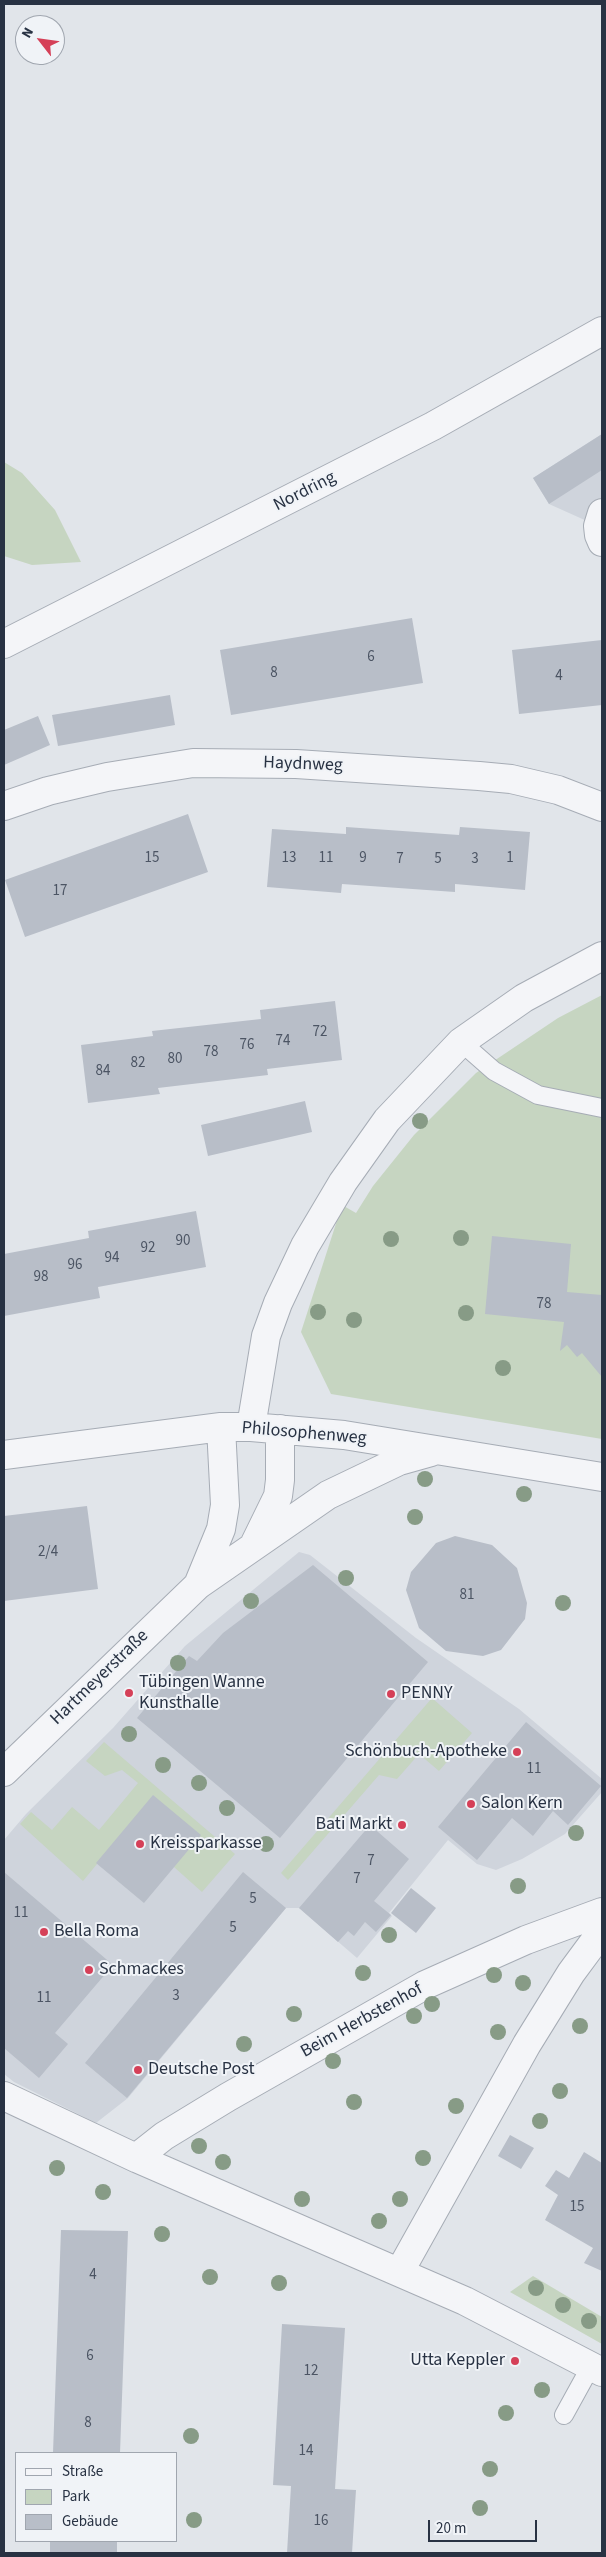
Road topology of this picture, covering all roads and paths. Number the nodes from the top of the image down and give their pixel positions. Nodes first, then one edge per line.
1 (602, 331) edge
2 (602, 513) edge
3 (602, 542) edge
4 (4, 644) edge
5 (4, 806) edge
6 (602, 807) edge
7 (602, 956) edge
8 (461, 1042) junction
9 (602, 1108) edge
10 (221, 1427) junction
11 (251, 1428) junction
12 (280, 1429) junction
13 (435, 1450) junction
14 (4, 1455) edge
15 (602, 1477) edge
16 (251, 1548) junction
17 (198, 1585) junction
18 (4, 1772) edge
19 (602, 1912) edge
20 (602, 1931) edge
21 (4, 2096) edge
22 (136, 2158) junction
23 (400, 2271) junction
24 (597, 2369) edge
25 (564, 2415) dead end

1 - 4 street, Nordring
2 - 3 street
5 - 6 street, Haydnweg
7 - 8 street
8 - 9 lane
8 - 11 street
10 - 11 street, Philosophenweg
10 - 14 street, Philosophenweg
10 - 17 street, Hartmeyerstraße
11 - 12 street, Philosophenweg
12 - 13 street, Philosophenweg
12 - 16 street, Hartmeyerstraße
13 - 15 street, Philosophenweg
13 - 16 street, Hartmeyerstraße
16 - 17 street, Hartmeyerstraße
17 - 18 street, Hartmeyerstraße
19 - 22 street, Beim Herbstenhof
20 - 23 street
21 - 22 street
22 - 23 street
23 - 24 street
24 - 25 lane

